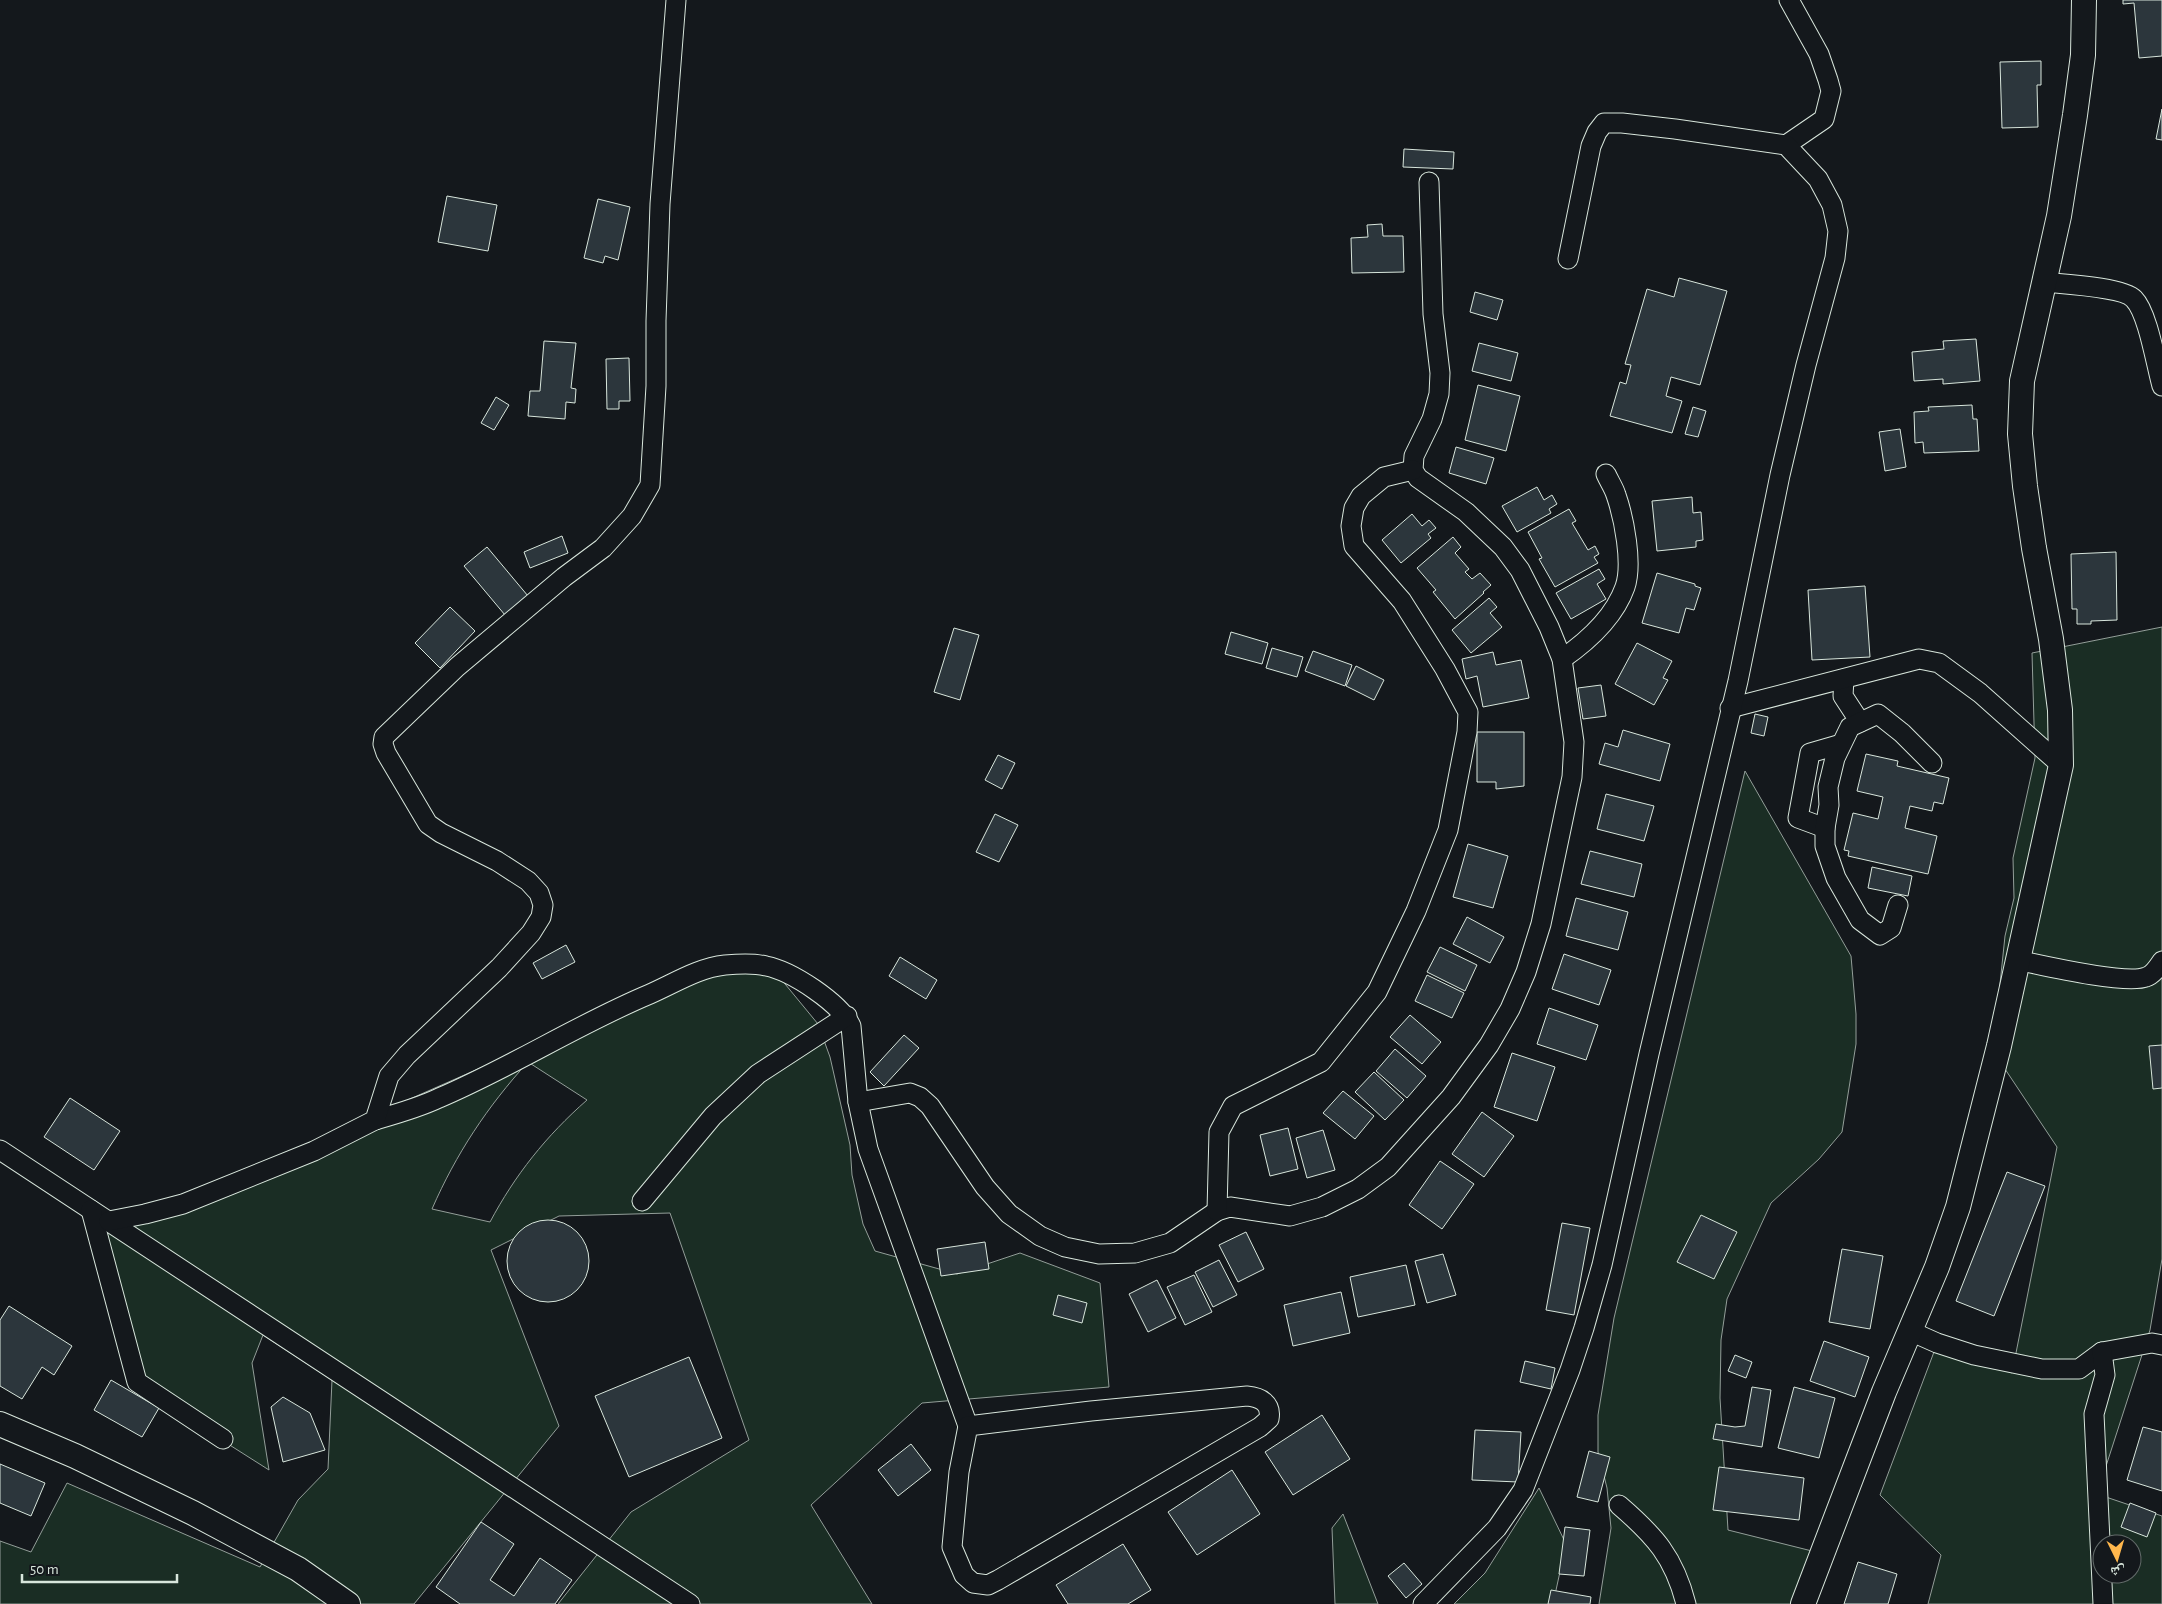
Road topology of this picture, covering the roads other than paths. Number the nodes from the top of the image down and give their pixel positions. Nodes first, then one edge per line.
1 (676, 0) edge
2 (1789, 0) edge
3 (2084, 0) edge
4 (1786, 145) junction
5 (1430, 182) dead end
6 (1568, 259) dead end
7 (2043, 282) junction
8 (2162, 386) edge
9 (1413, 470) junction
10 (1606, 474) dead end
11 (1562, 659) junction
12 (1844, 679) junction
13 (1730, 708) junction
14 (1860, 722) junction
15 (1842, 744) junction
16 (1932, 763) dead end
17 (2061, 765) junction
18 (1825, 828) junction
19 (1898, 905) dead end
20 (2017, 960) junction
21 (2162, 961) edge
22 (846, 1016) junction
23 (858, 1102) junction
24 (375, 1120) junction
25 (0, 1150) edge
26 (642, 1201) dead end
27 (91, 1210) junction
28 (1217, 1211) junction
29 (108, 1221) junction
30 (1910, 1331) junction
31 (2162, 1345) edge
32 (2102, 1352) junction
33 (0, 1424) edge
34 (968, 1426) junction
35 (223, 1439) dead end
36 (1619, 1505) dead end
37 (348, 1604) edge
38 (690, 1604) edge
39 (1423, 1604) edge
40 (1686, 1604) edge
41 (1803, 1604) edge
42 (2103, 1604) edge

1 - 24 street
2 - 4 street
3 - 7 street
4 - 6 street
4 - 13 street
5 - 9 street
7 - 8 street
7 - 17 street
9 - 11 street
9 - 28 street
10 - 11 street
11 - 28 street
12 - 13 street
12 - 14 street
12 - 17 street
13 - 39 street
14 - 15 street
14 - 16 street
15 - 18 street
15 - 18 street
17 - 20 street
18 - 19 street
20 - 21 street
20 - 30 street
22 - 23 street
22 - 24 street
22 - 26 street
23 - 28 street
23 - 34 street
24 - 29 street
25 - 27 street
27 - 29 street
27 - 35 street
29 - 38 street
30 - 32 street
30 - 41 street
31 - 32 street
32 - 42 street
33 - 37 street
34 - 34 street
36 - 40 street

